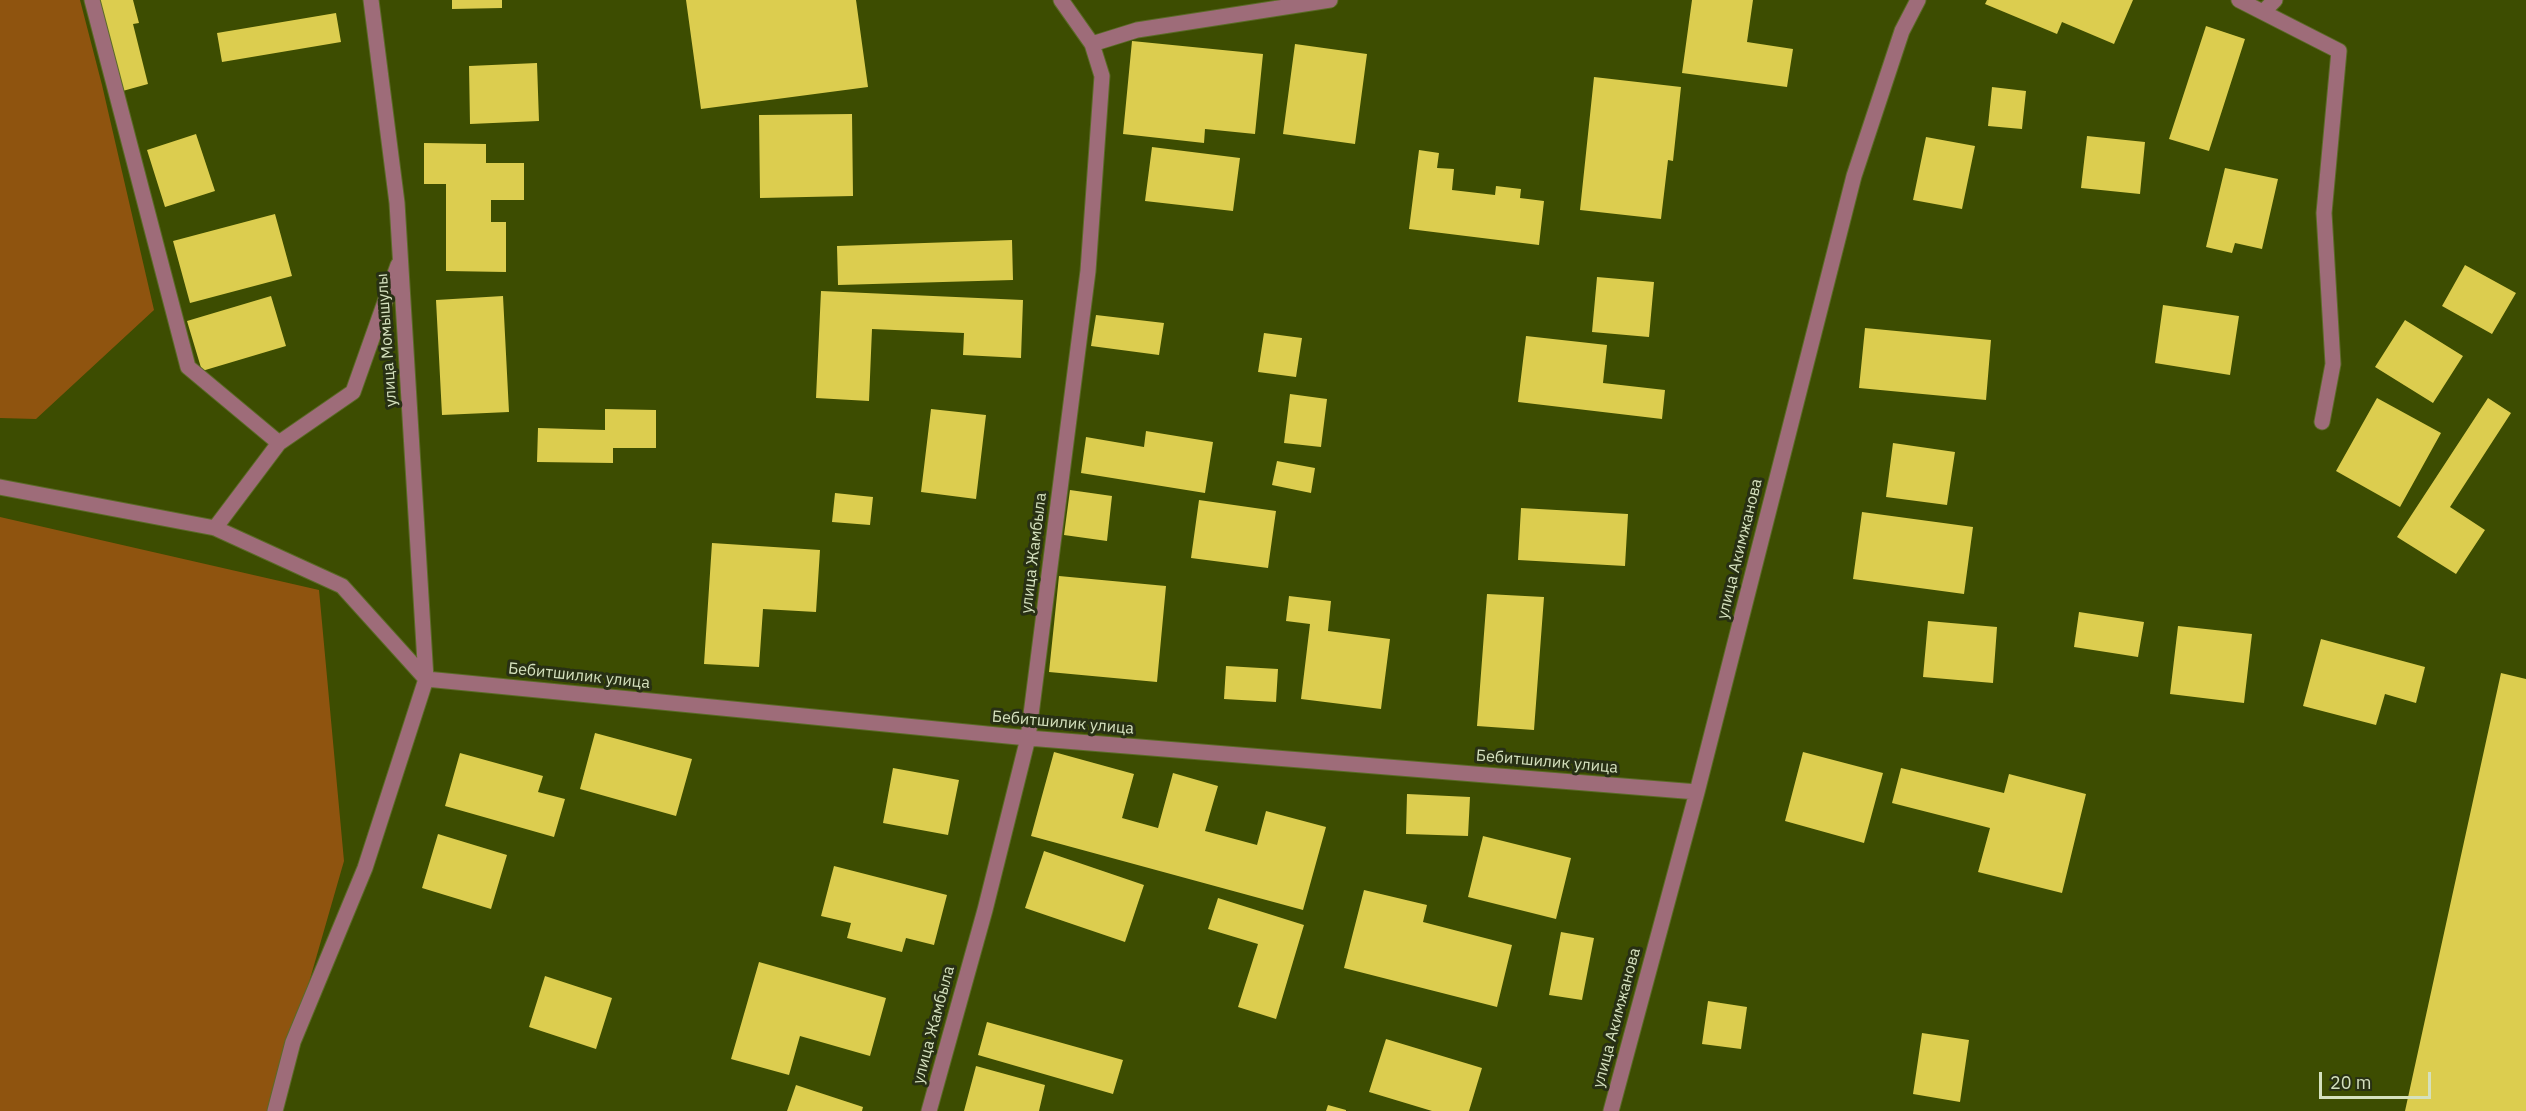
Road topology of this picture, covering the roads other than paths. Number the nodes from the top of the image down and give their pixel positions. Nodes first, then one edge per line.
1 (92, 0) edge
2 (370, 0) edge
3 (1061, 0) edge
4 (1330, 0) edge
5 (1918, 0) edge
6 (2239, 0) edge
7 (2276, 0) edge
8 (2263, 12) junction
9 (1092, 44) junction
10 (400, 259) junction
11 (2322, 422) dead end
12 (279, 444) junction
13 (0, 487) edge
14 (215, 528) junction
15 (426, 679) junction
16 (1028, 738) junction
17 (1697, 792) junction
18 (275, 1111) edge
19 (929, 1111) edge
20 (1611, 1111) edge

1 - 12 street
2 - 10 street, улица Момышулы
3 - 9 street, улица Жамбыла
4 - 9 street
5 - 17 street, улица Акимжанова
6 - 8 street
7 - 8 street
8 - 11 street
9 - 16 street, улица Жамбыла
10 - 12 street
10 - 15 street, улица Момышулы
12 - 14 street
13 - 14 street
14 - 15 street
15 - 16 street, Бебитшилик улица
15 - 18 street
16 - 17 street, Бебитшилик улица
16 - 19 street, улица Жамбыла
17 - 20 street, улица Акимжанова

